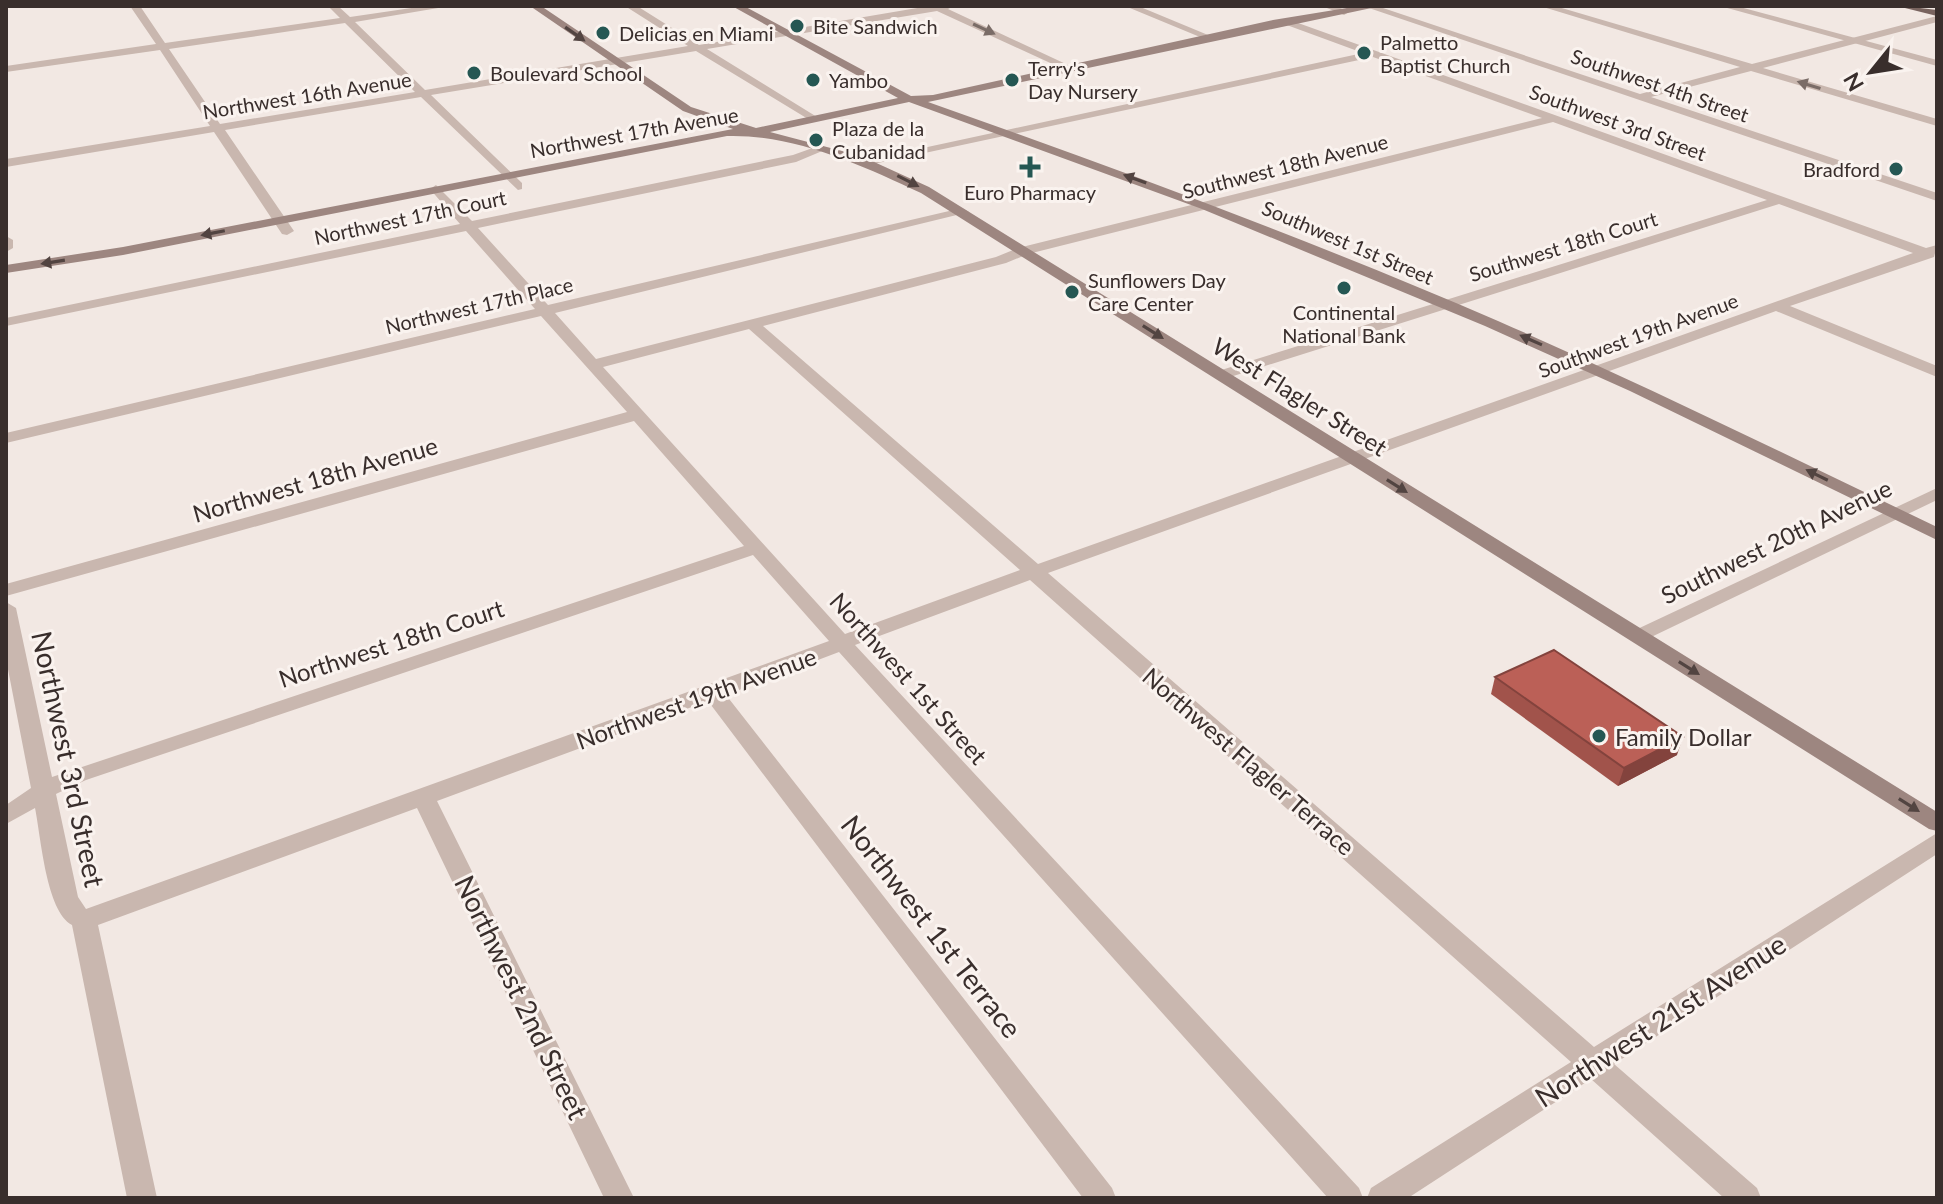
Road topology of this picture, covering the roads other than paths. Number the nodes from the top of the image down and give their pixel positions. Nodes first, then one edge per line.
1 (135, 6) edge
2 (333, 6) edge
3 (445, 6) edge
4 (535, 6) edge
5 (630, 6) edge
6 (737, 6) edge
7 (1130, 6) edge
8 (1327, 6) edge
9 (1374, 6) edge
10 (1545, 6) edge
11 (1725, 6) edge
12 (1908, 6) edge
13 (941, 7) edge
14 (1344, 12) junction
15 (1937, 16) edge
16 (347, 20) junction
17 (1287, 22) junction
18 (786, 33) junction
19 (1201, 39) junction
20 (1852, 40) junction
21 (163, 47) junction
22 (698, 48) junction
23 (1375, 53) junction
24 (614, 62) junction
25 (1937, 63) edge
26 (1063, 65) junction
27 (1081, 67) junction
28 (1752, 68) junction
29 (6, 69) edge
30 (424, 94) junction
31 (952, 94) junction
32 (1638, 97) junction
33 (910, 99) junction
34 (687, 109) junction
35 (1555, 118) junction
36 (813, 119) junction
37 (966, 119) junction
38 (1937, 123) edge
39 (217, 128) junction
40 (1002, 131) junction
41 (754, 132) junction
42 (702, 138) junction
43 (821, 149) junction
44 (864, 162) junction
45 (6, 163) edge
46 (508, 175) junction
47 (518, 186) junction
48 (441, 195) junction
49 (1937, 197) edge
50 (1780, 200) junction
51 (1207, 206) junction
52 (962, 212) junction
53 (283, 226) junction
54 (467, 226) junction
55 (6, 240) edge
56 (6, 248) edge
57 (1023, 251) junction
58 (1933, 253) edge
59 (6, 269) edge
60 (6, 283) edge
61 (1445, 304) junction
62 (1776, 306) junction
63 (544, 311) junction
64 (6, 322) edge
65 (752, 324) junction
66 (591, 365) junction
67 (1598, 371) junction
68 (1937, 372) edge
69 (1221, 375) junction
70 (636, 415) junction
71 (6, 438) edge
72 (1352, 458) junction
73 (1937, 493) edge
74 (1896, 514) junction
75 (1937, 534) edge
76 (756, 548) junction
77 (1034, 571) junction
78 (6, 590) edge
79 (6, 608) edge
80 (1638, 636) junction
81 (842, 642) junction
82 (712, 692) junction
83 (43, 792) junction
84 (424, 797) junction
85 (6, 816) edge
86 (1937, 823) edge
87 (1937, 842) edge
88 (84, 920) junction
89 (1592, 1063) junction
90 (142, 1198) edge
91 (619, 1198) edge
92 (1101, 1198) edge
93 (1348, 1198) edge
94 (1382, 1198) edge
95 (1746, 1198) edge

1 - 21 street
2 - 16 street
3 - 16 street
4 -> 24 main road, West Flagler Street
5 - 22 street
6 - 18 main road, Southwest 1st Street
7 - 19 street
8 - 14 street
9 - 14 main road
9 - 32 street, Southwest 4th Street
10 - 28 street
11 - 20 street
12 - 15 main road
13 - 18 street, Northwest 16th Avenue
13 -> 26 street
14 - 17 main road
15 - 20 street
16 - 21 street
16 - 30 street
17 - 19 main road
17 - 23 street, Southwest 3rd Street
18 - 22 street, Northwest 16th Avenue
18 - 33 main road, Southwest 1st Street
19 - 26 main road
19 - 27 main road
20 - 25 street
20 - 28 street
21 - 29 street
21 - 39 street
22 - 24 street, Northwest 16th Avenue
22 - 36 street
23 - 35 street, Southwest 3rd Street
23 - 40 street
24 - 30 street, Northwest 16th Avenue
24 - 34 main road, West Flagler Street
26 - 27 main road
26 - 33 main road
27 - 31 main road
28 - 32 street
38 -> 28 street
30 - 39 street, Northwest 16th Avenue
30 - 46 street
31 - 33 main road
31 - 37 main road
32 - 49 street, Southwest 4th Street
33 - 36 main road
33 - 37 main road, Southwest 1st Street
34 - 41 main road, West Flagler Street
34 - 42 main road
35 - 50 street, Southwest 3rd Street
35 - 51 street, Southwest 18th Avenue
36 - 41 main road
37 - 40 main road, Southwest 1st Street
39 - 45 street, Northwest 16th Avenue
39 - 53 street
40 - 44 street
51 -> 40 main road, Southwest 1st Street
41 - 42 main road, Northwest 17th Avenue
41 - 43 main road, West Flagler Street
41 - 47 main road, Northwest 17th Avenue
42 - 46 main road, Northwest 17th Avenue
43 - 44 main road, West Flagler Street
43 - 54 street, Northwest 17th Court
44 -> 52 main road, West Flagler Street
46 - 47 street
46 - 48 main road, Northwest 17th Avenue
47 - 48 main road, Northwest 17th Avenue
48 - 53 main road, Northwest 17th Avenue
48 - 54 street, Northwest 1st Street
50 - 58 street, Southwest 3rd Street
50 - 61 street, Southwest 18th Court
51 - 57 street, Southwest 18th Avenue
51 - 61 main road, Southwest 1st Street
52 - 57 main road, West Flagler Street
52 - 63 street, Northwest 17th Place
53 -> 59 main road, Northwest 17th Avenue
53 - 60 main road, Northwest 17th Avenue
54 - 63 street, Northwest 1st Street
54 - 64 street, Northwest 17th Court
55 - 56 street
57 - 65 street
57 -> 69 main road, West Flagler Street
58 - 62 street, Southwest 19th Avenue
67 -> 61 main road, Southwest 1st Street
61 - 69 street, Southwest 18th Court
62 - 67 street, Southwest 19th Avenue
62 - 68 street
63 - 66 street, Northwest 1st Street
63 - 71 street, Northwest 17th Place
65 - 66 street
65 - 77 street, Northwest Flagler Terrace
66 - 70 street, Northwest 1st Street
67 - 72 street, Southwest 19th Avenue
74 -> 67 main road, Southwest 1st Street
69 - 72 main road, West Flagler Street
70 - 76 street, Northwest 1st Street
70 - 78 street, Northwest 18th Avenue
72 - 77 street, Northwest 19th Avenue
72 -> 80 main road, West Flagler Street
73 - 74 street, Southwest 20th Avenue
74 - 75 main road, Southwest 1st Street
74 - 80 street, Southwest 20th Avenue
76 - 81 street, Northwest 1st Street
76 - 83 street, Northwest 18th Court
77 - 81 street, Northwest 19th Avenue
77 - 89 street, Northwest Flagler Terrace
79 - 83 street, Northwest 3rd Street
80 -> 86 main road, West Flagler Street
81 - 82 street, Northwest 19th Avenue
81 - 93 street, Northwest 1st Street
82 - 84 street, Northwest 19th Avenue
82 - 92 street, Northwest 1st Terrace
83 - 85 street
83 - 88 street, Northwest 3rd Street
84 - 88 street, Northwest 19th Avenue
84 - 91 street, Northwest 2nd Street
87 - 89 street, Northwest 21st Avenue
88 - 90 street, Northwest 3rd Street
89 - 94 street, Northwest 21st Avenue
89 - 95 street, Northwest Flagler Terrace

